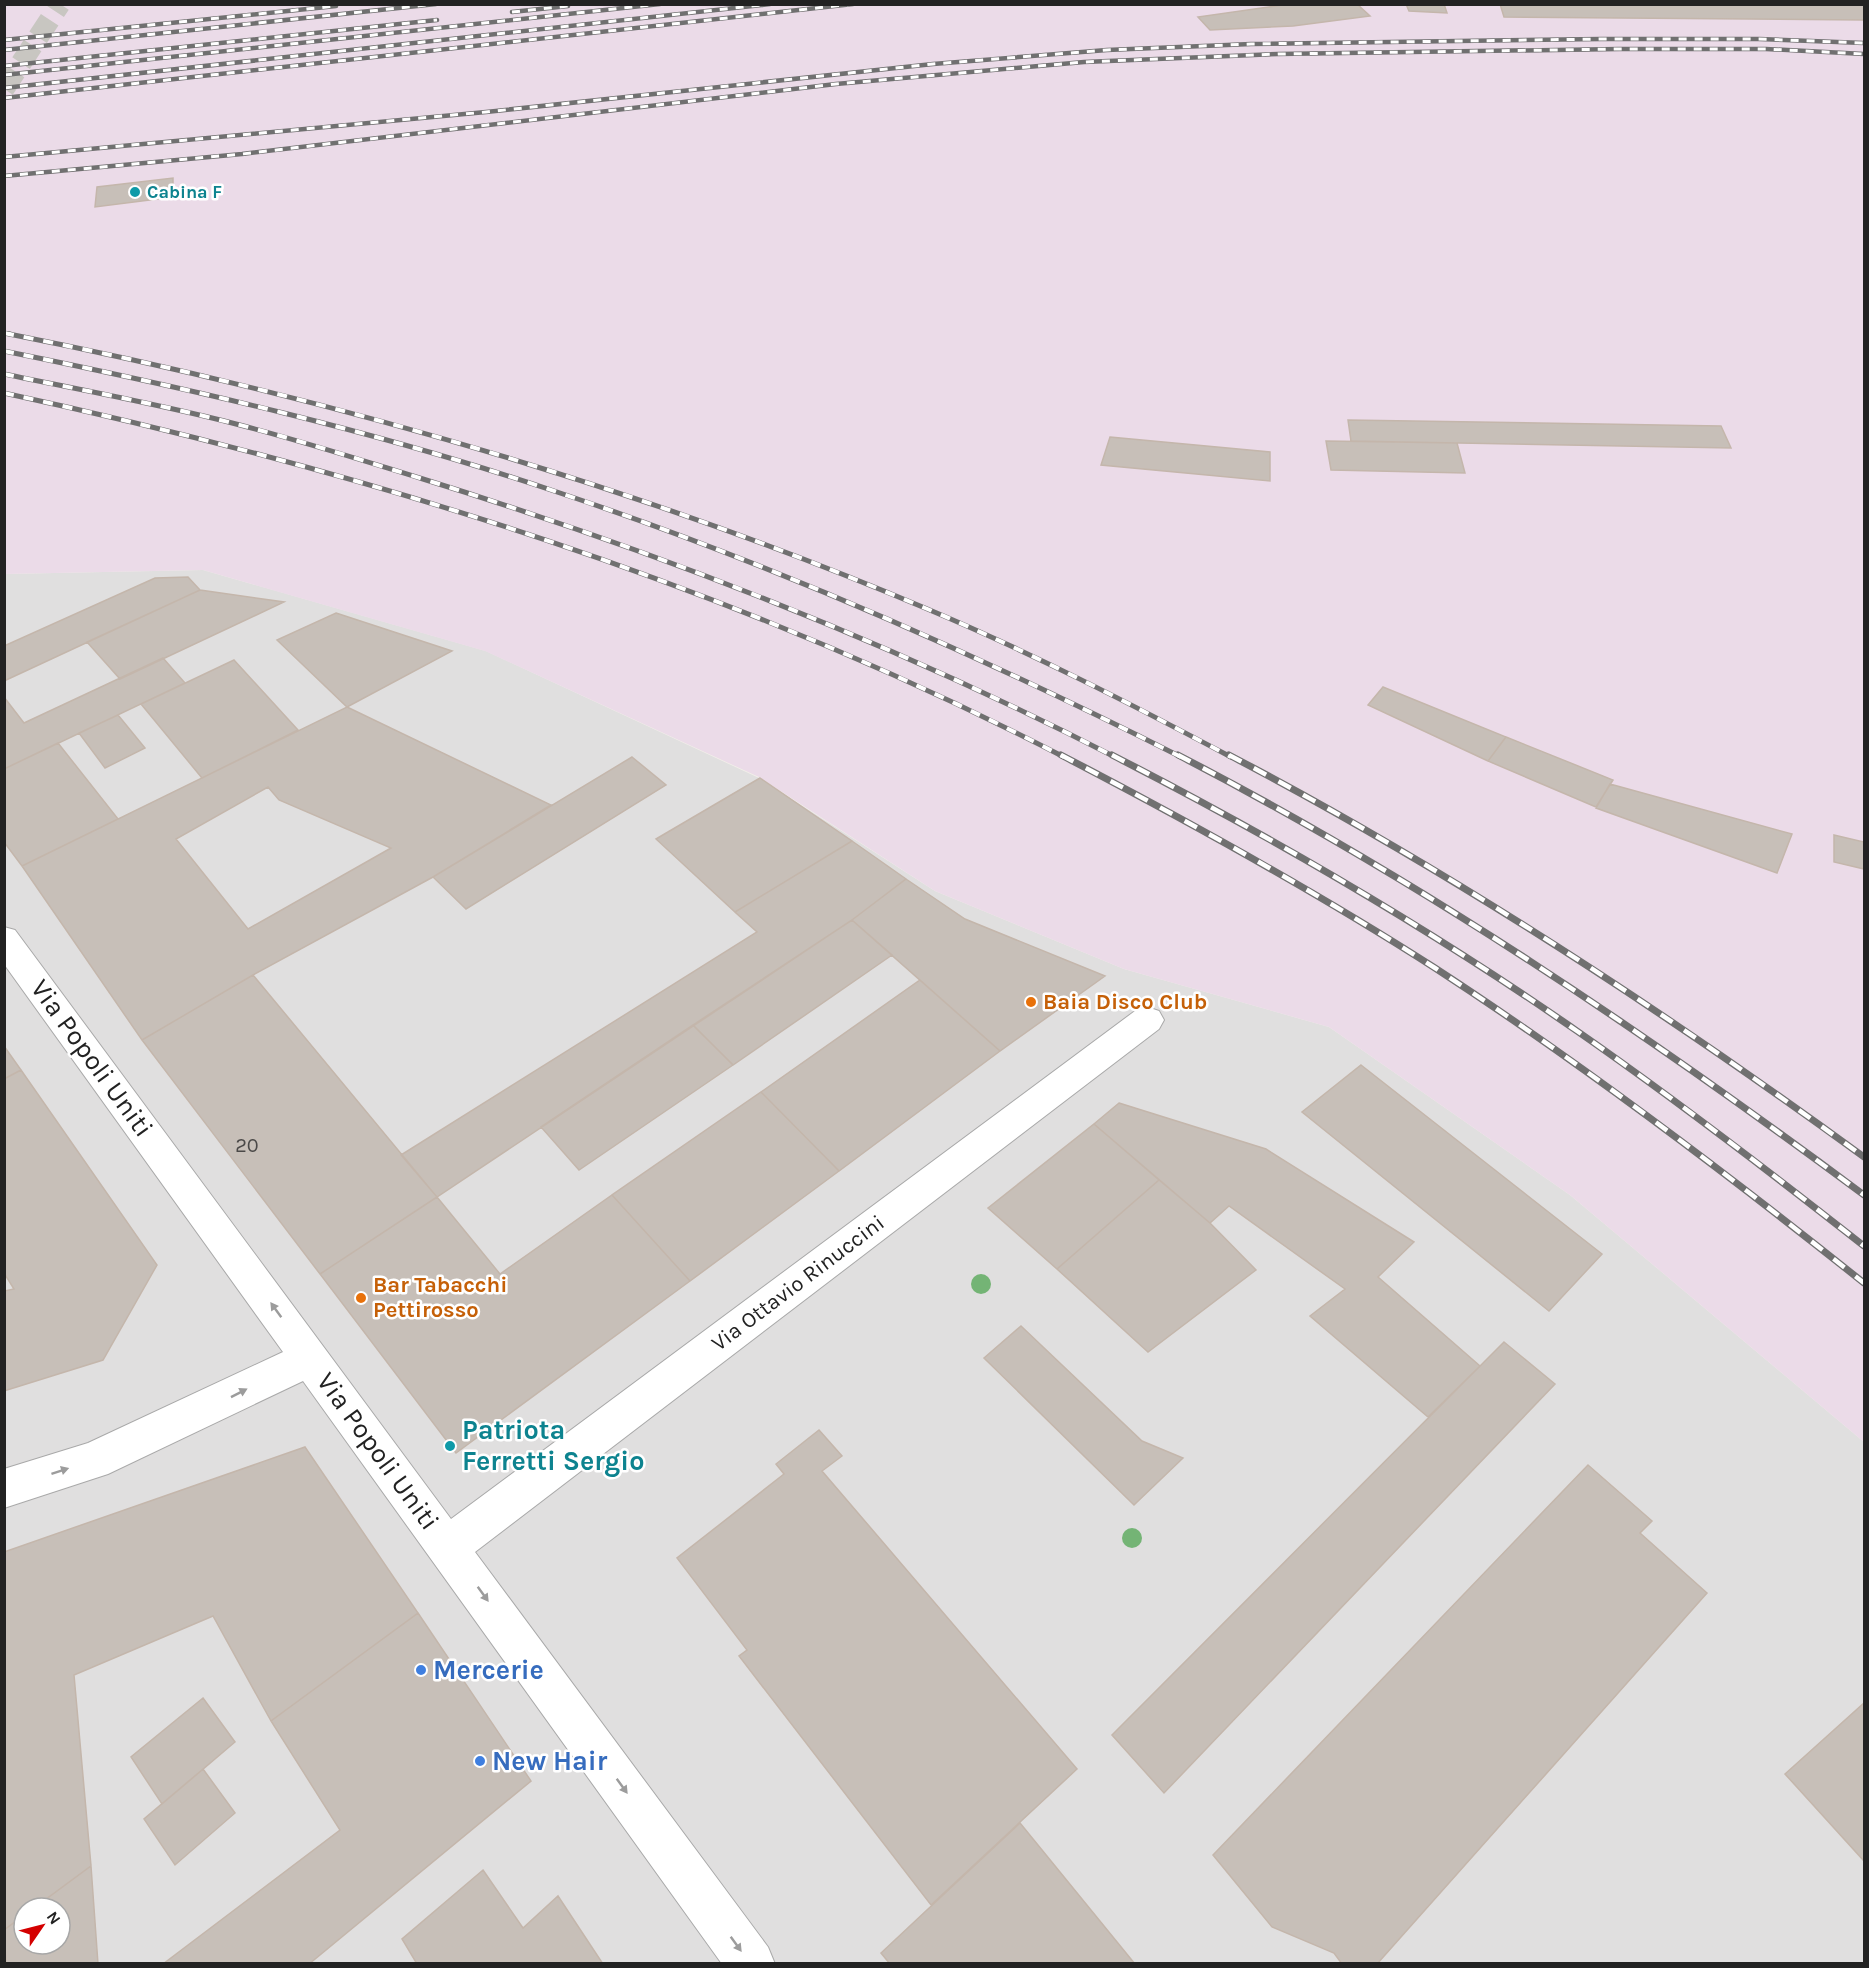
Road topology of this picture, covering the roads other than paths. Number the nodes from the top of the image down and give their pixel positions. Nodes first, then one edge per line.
1 (4, 939) edge
2 (1147, 1020) dead end
3 (310, 1358) junction
4 (4, 1489) edge
5 (448, 1547) junction
6 (750, 1964) edge

3 -> 1 street, Via Popoli Uniti
2 - 5 street, Via Ottavio Rinuccini
4 -> 3 street
3 - 5 street, Via Popoli Uniti
5 -> 6 street, Via Popoli Uniti

